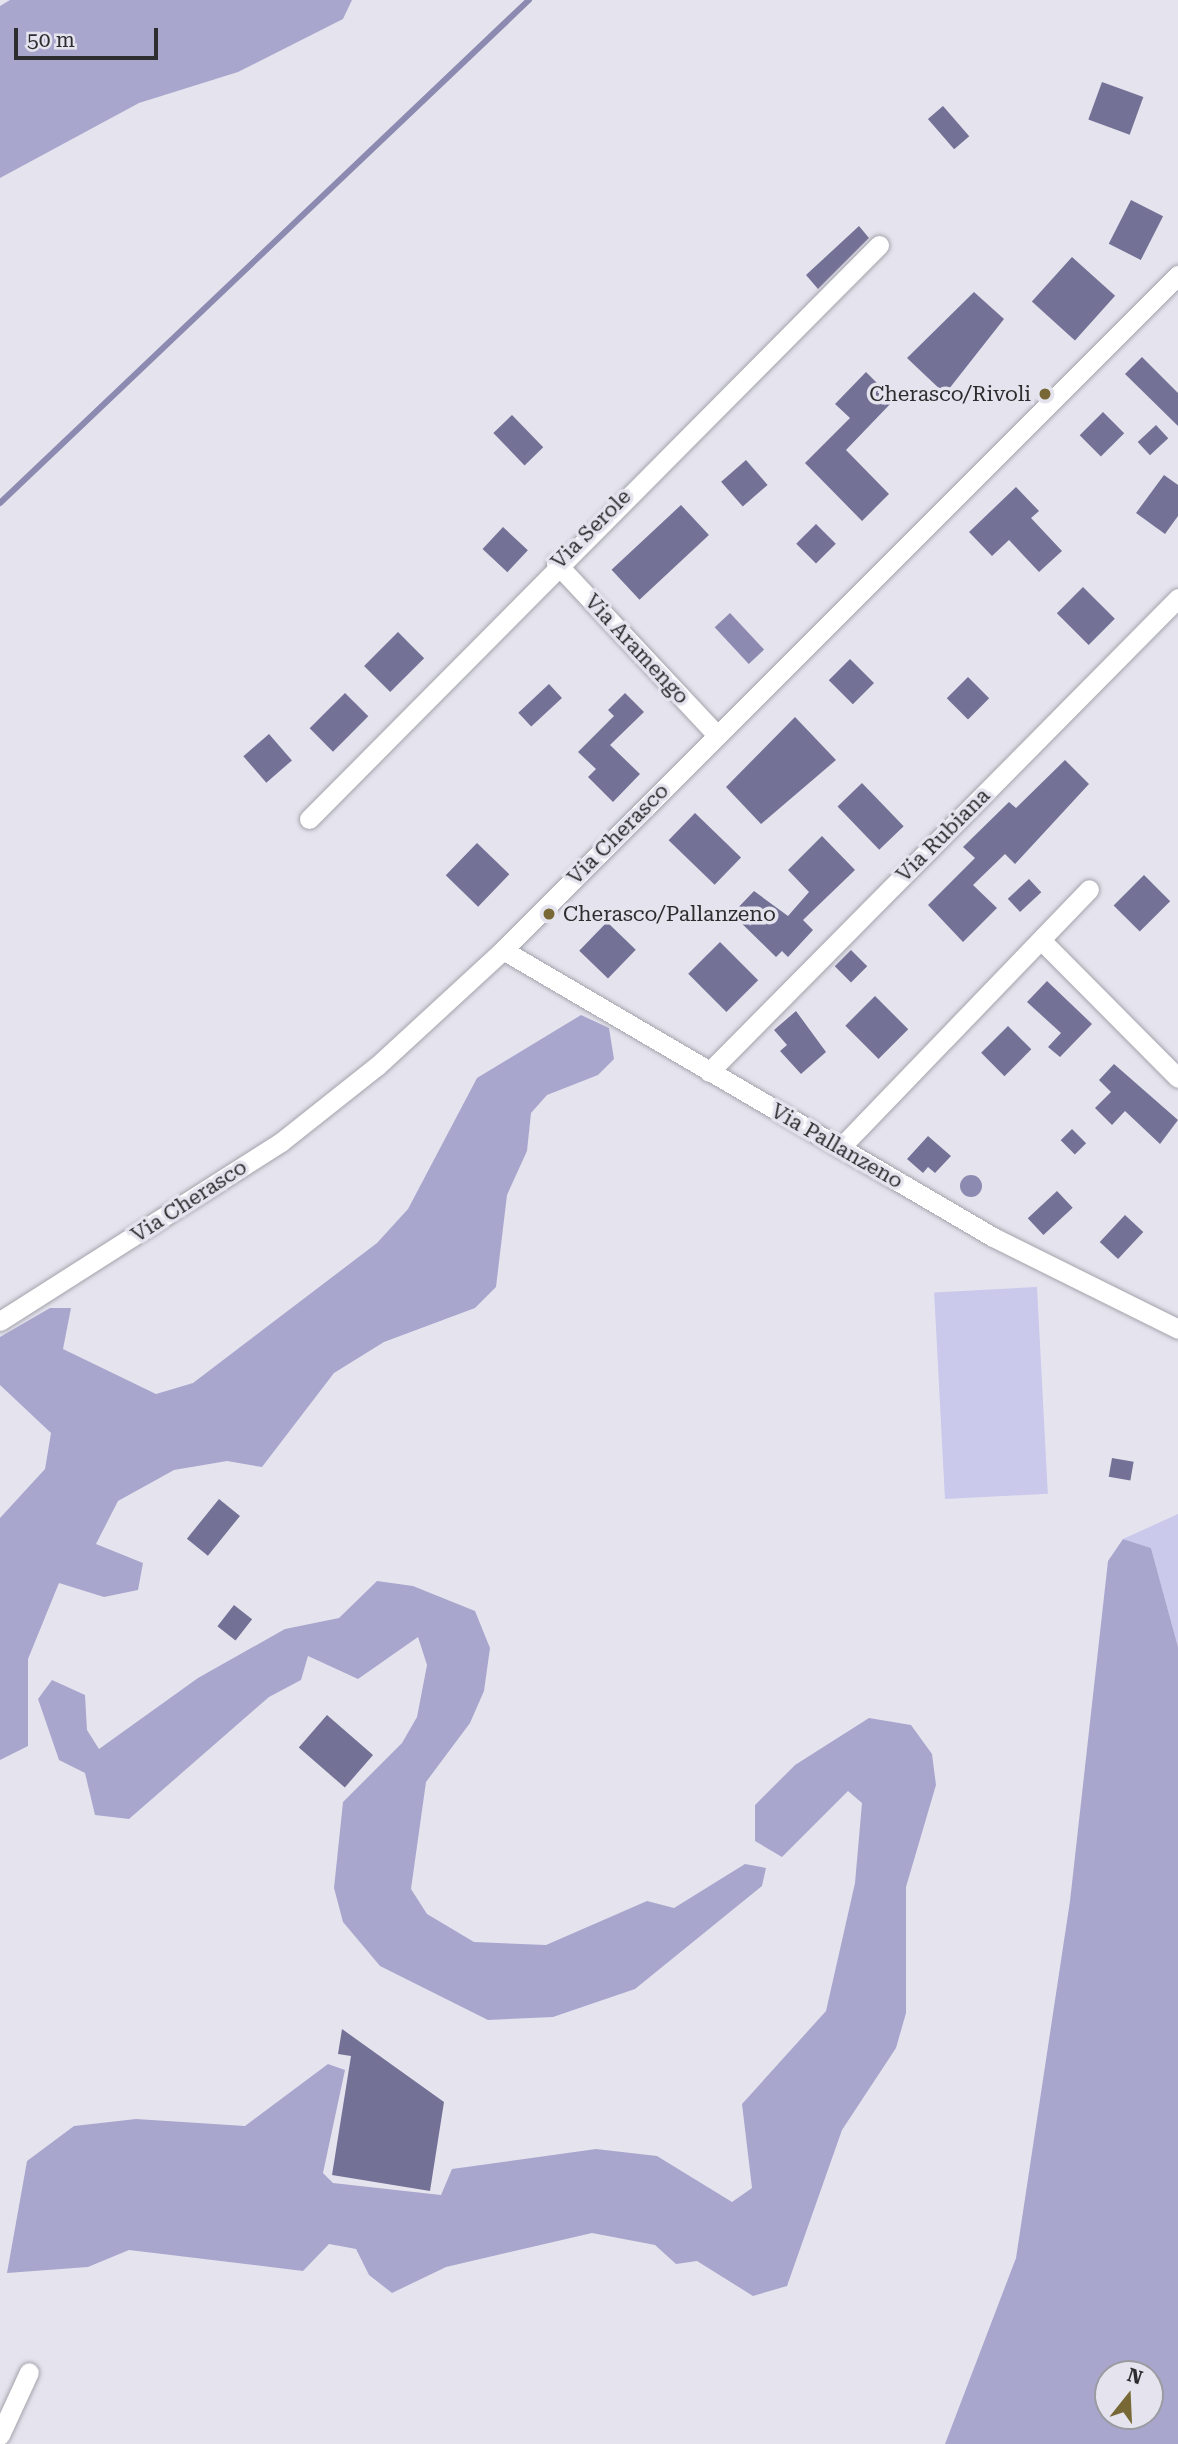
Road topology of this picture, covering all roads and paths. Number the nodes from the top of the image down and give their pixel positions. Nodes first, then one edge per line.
1 (879, 245) dead end
2 (1178, 275) edge
3 (556, 563) junction
4 (1178, 598) edge
5 (717, 734) junction
6 (309, 819) dead end
7 (1089, 889) dead end
8 (1041, 940) junction
9 (503, 950) junction
10 (709, 1072) junction
11 (1178, 1079) edge
12 (840, 1148) junction
13 (0, 1321) edge
14 (1178, 1329) edge
15 (29, 2372) dead end
16 (0, 2435) edge

1 - 3 street, Via Serole
2 - 5 street, Via Cherasco
3 - 5 street, Via Aramengo
3 - 6 street, Via Serole
4 - 10 street, Via Rubiana
5 - 9 street, Via Cherasco
7 - 8 street
8 - 11 street
8 - 12 street
9 - 10 street, Via Pallanzeno
9 - 13 street, Via Cherasco
10 - 12 street, Via Pallanzeno
12 - 14 street, Via Pallanzeno
15 - 16 street

